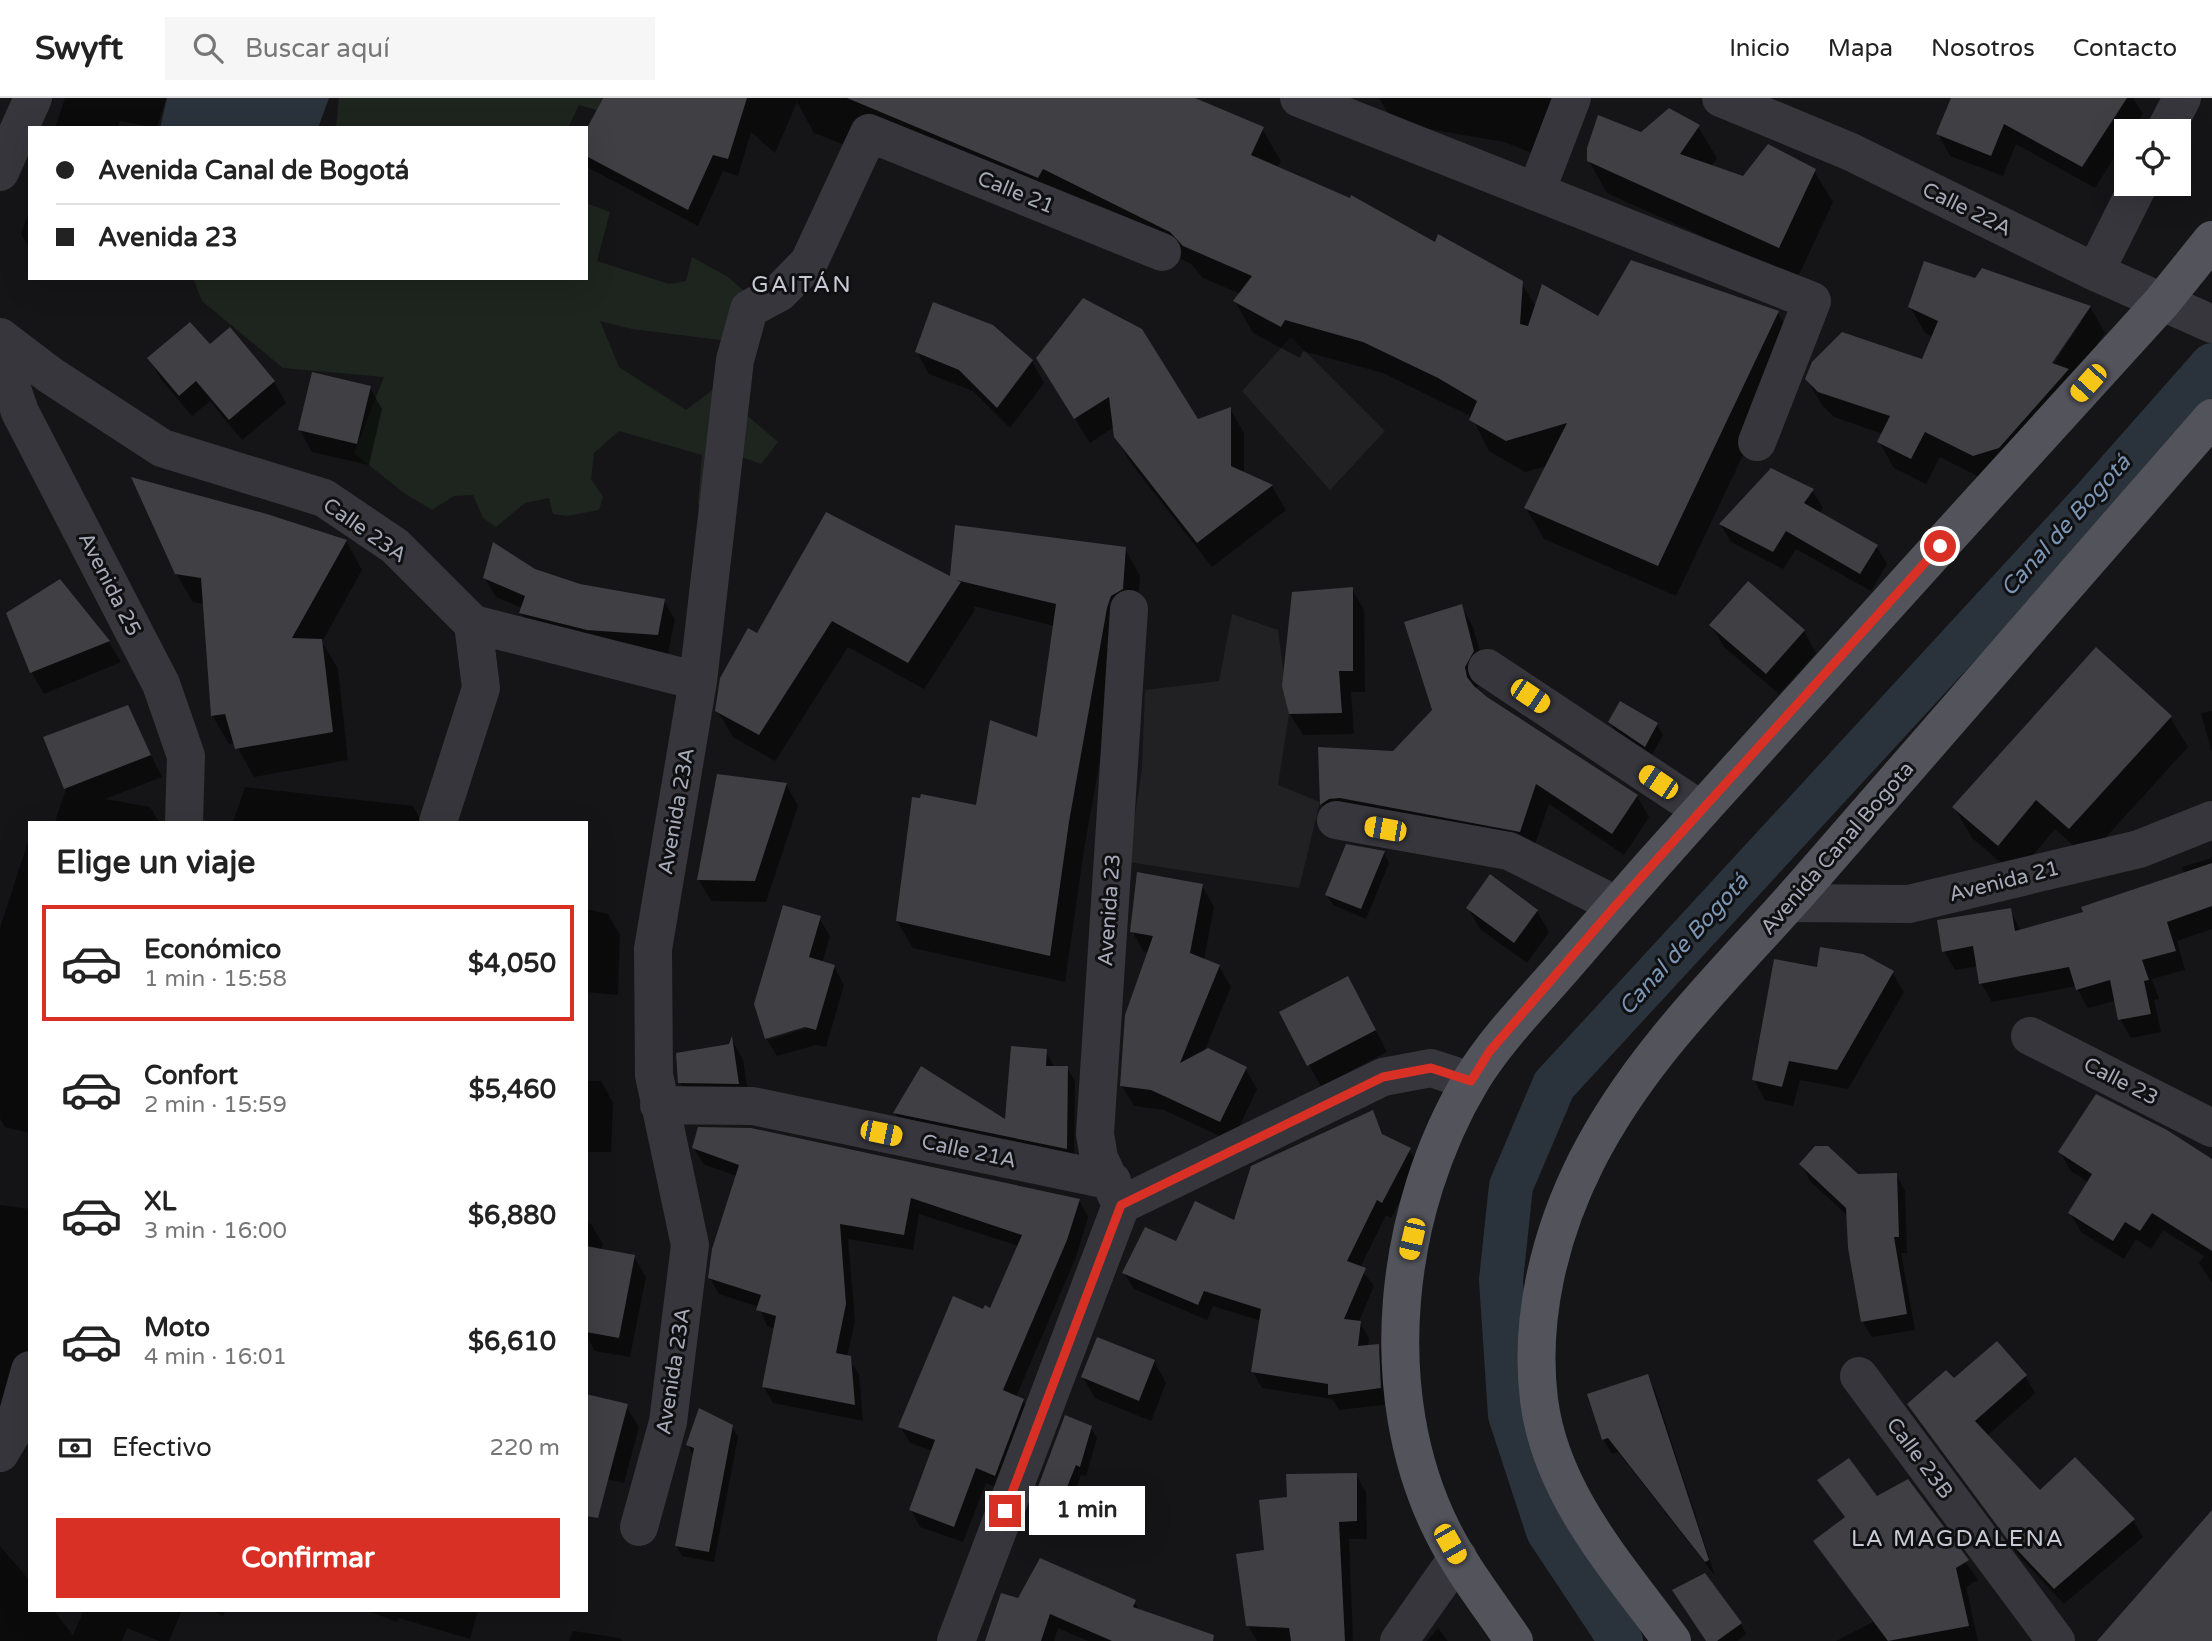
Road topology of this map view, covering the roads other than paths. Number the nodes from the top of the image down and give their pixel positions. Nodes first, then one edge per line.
1 (33, 98) edge
2 (1299, 98) edge
3 (1572, 98) edge
4 (1721, 98) edge
5 (2182, 98) edge
6 (2171, 119) edge
7 (869, 132) joint
8 (0, 172) edge
9 (1536, 192) junction
10 (2133, 196) edge
11 (2212, 240) edge
12 (1162, 252) dead end
13 (2095, 272) junction
14 (2185, 312) edge
15 (0, 337) edge
16 (0, 354) edge
17 (2212, 418) edge
18 (1757, 442) dead end
19 (1129, 609) dead end
20 (473, 624) junction
21 (1487, 668) dead end
22 (698, 681) junction
23 (1701, 810) junction
24 (1336, 820) dead end
25 (2212, 820) edge
26 (184, 821) edge
27 (438, 821) edge
28 (1790, 903) junction
29 (1616, 905) junction
30 (2030, 1036) dead end
31 (1471, 1081) junction
32 (659, 1105) junction
33 (2212, 1128) edge
34 (1117, 1193) junction
35 (1859, 1377) dead end
36 (28, 1379) edge
37 (14, 1440) edge
38 (639, 1527) dead end
39 (1458, 1557) junction
40 (956, 1641) edge
41 (1399, 1641) edge
42 (1514, 1641) edge
43 (1672, 1641) edge
44 (2056, 1641) edge

1 - 8 street
2 - 9 street
3 - 9 street
4 - 13 street, Calle 22A
5 - 6 street
7 - 12 street, Calle 21
7 - 22 street, Avenida 23A
9 - 18 street
10 - 13 street
11 - 14 main road
13 - 14 street, Calle 22A
14 - 23 main road
15 - 20 street, Calle 23A
16 - 26 street, Avenida 25
17 - 28 main road, Avenida Canal Bogota
19 - 34 street, Avenida 23
20 - 22 street
20 - 27 street
21 - 23 street
22 - 32 street, Avenida 23A
23 - 29 main road
24 - 29 street
25 - 28 street, Avenida 21
28 - 43 main road, Avenida Canal Bogota
29 - 31 main road
30 - 33 street, Calle 23
31 - 34 street
31 - 39 main road
32 - 34 street, Calle 21A
32 - 38 street, Avenida 23A
34 - 40 street
35 - 44 street, Calle 23B
36 - 37 street
39 - 41 street
39 - 42 main road

